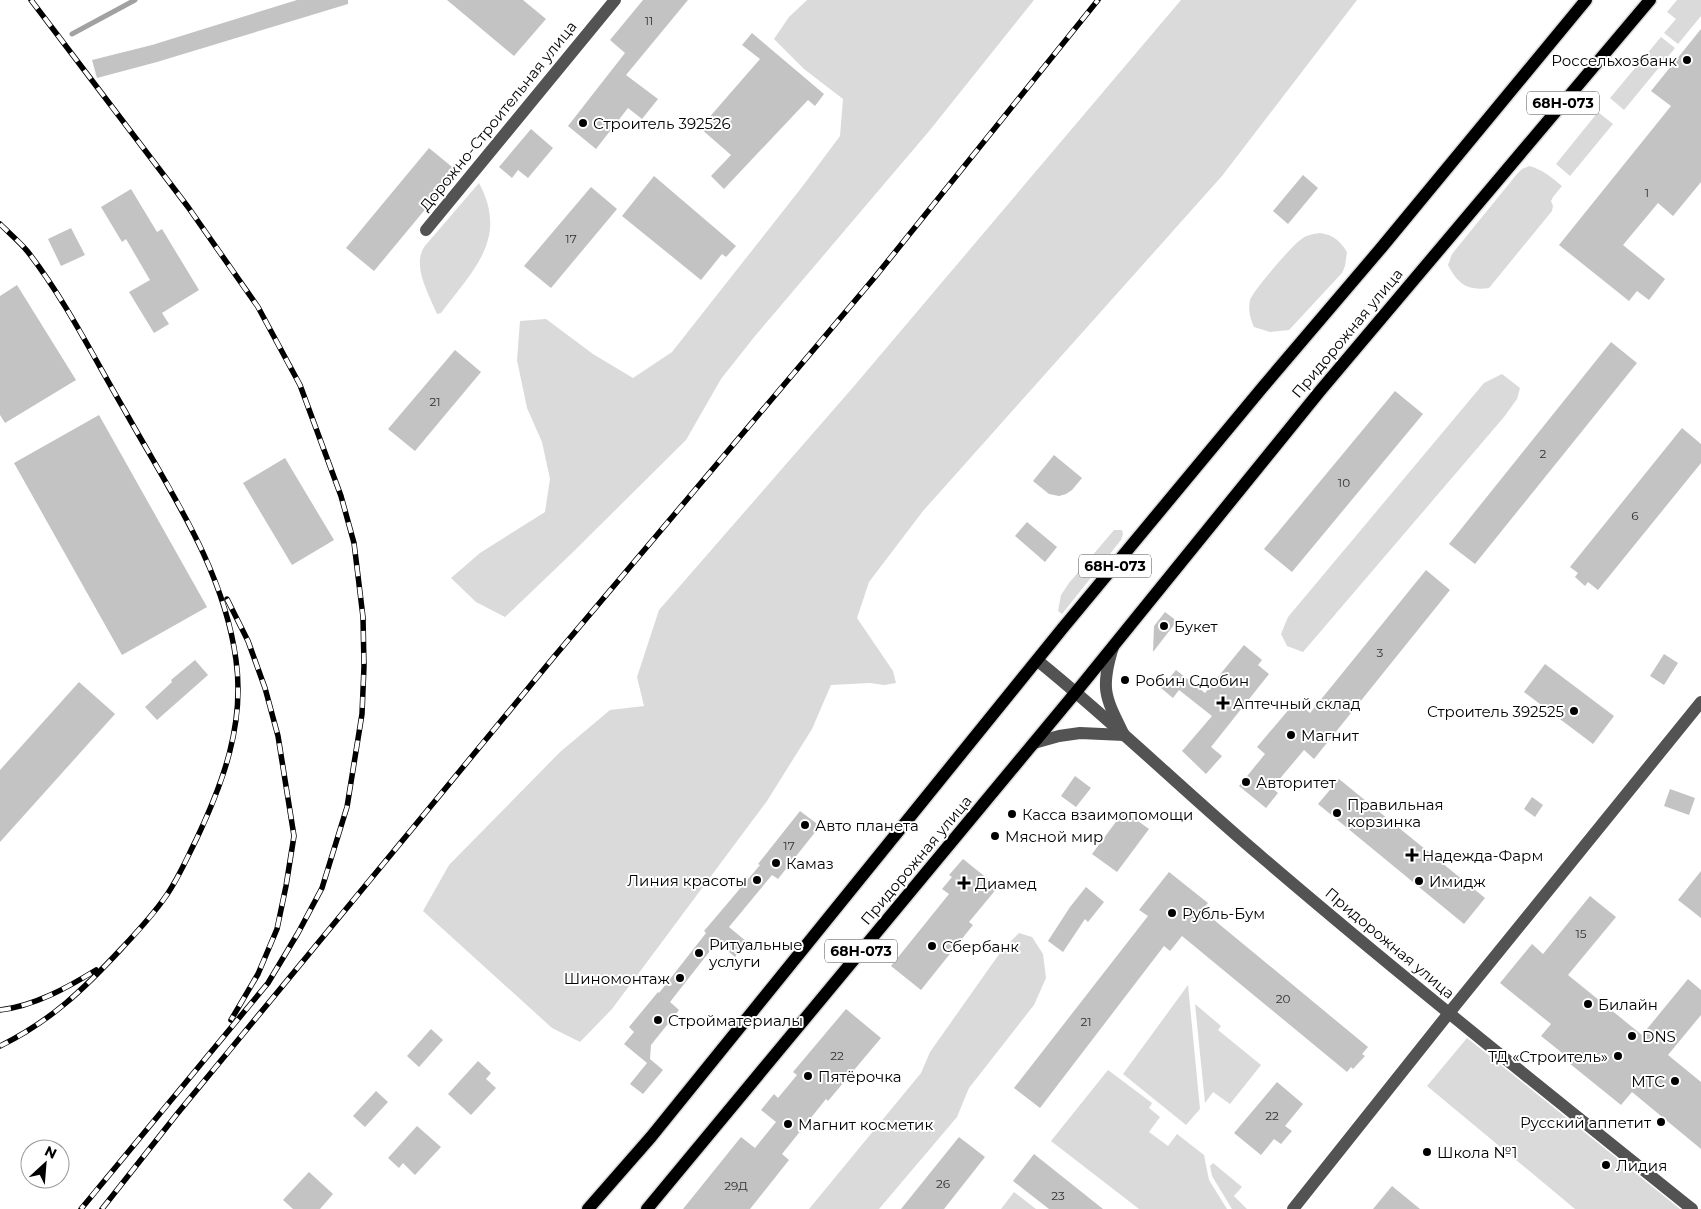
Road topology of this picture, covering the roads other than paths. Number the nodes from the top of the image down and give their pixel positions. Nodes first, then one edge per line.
1 (615, 0) edge
2 (1586, 0) edge
3 (1650, 0) edge
4 (426, 230) dead end
5 (1112, 647) junction
6 (1038, 662) junction
7 (1076, 692) junction
8 (1701, 702) edge
9 (1124, 735) junction
10 (1034, 743) junction
11 (1449, 1013) junction
12 (588, 1209) edge
13 (647, 1209) edge
14 (1293, 1209) edge
15 (1692, 1209) edge

1 - 4 street, Дорожно-Строительная улица
2 - 6 main road, 68Н-073
3 - 5 main road, Придорожная улица / 68Н-073
5 - 7 main road, Придорожная улица / 68Н-073
5 - 9 street
6 - 7 street
6 - 12 main road, 68Н-073
7 - 9 street, Придорожная улица
7 - 10 main road, Придорожная улица / 68Н-073
8 - 11 street
9 - 10 street
9 - 11 street, Придорожная улица
10 - 13 main road, Придорожная улица / 68Н-073
11 - 14 street
11 - 15 street, Придорожная улица

